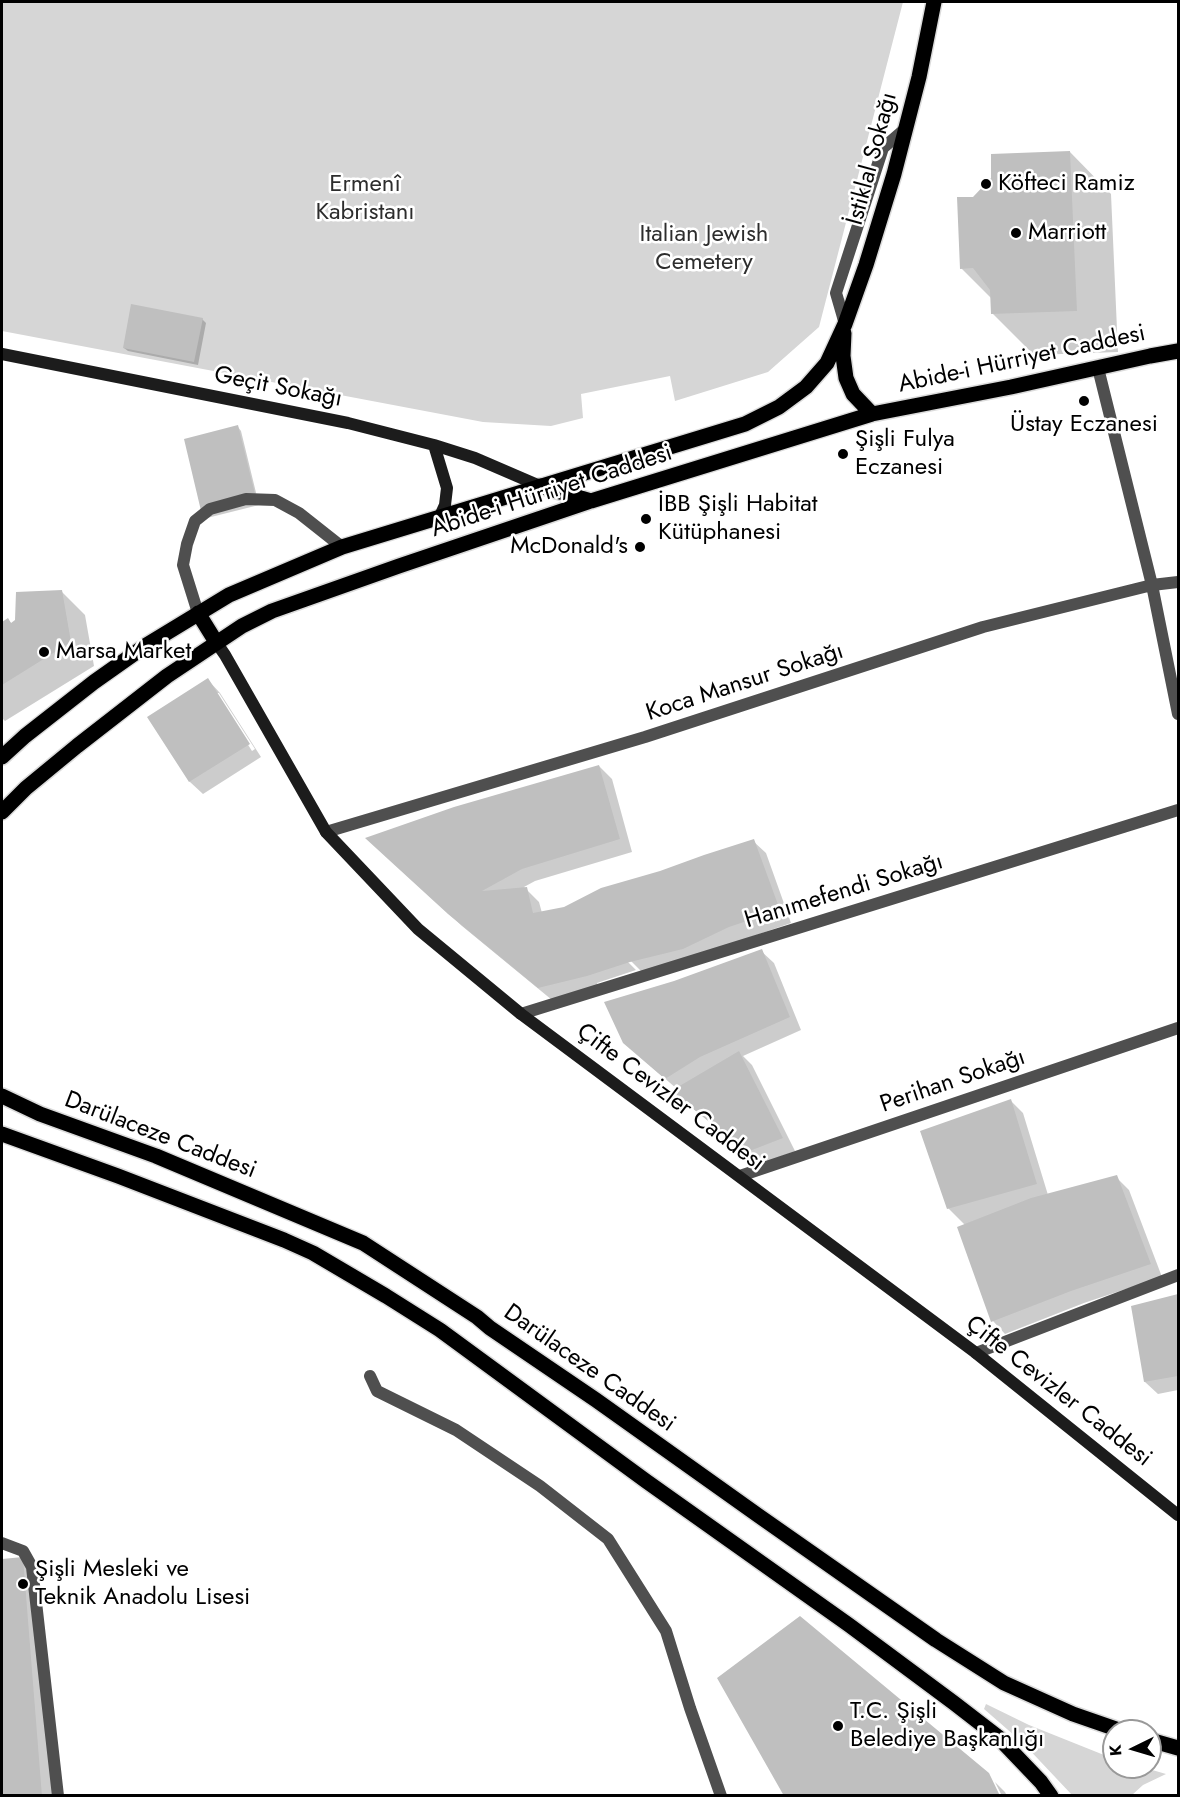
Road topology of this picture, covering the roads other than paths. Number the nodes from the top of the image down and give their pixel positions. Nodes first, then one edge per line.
1 (934, 2) edge
2 (844, 324) junction
3 (1179, 351) edge
4 (2, 354) edge
5 (1098, 368) junction
6 (872, 414) junction
7 (434, 445) junction
8 (540, 486) junction
9 (591, 501) junction
10 (440, 516) junction
11 (342, 547) junction
12 (1179, 582) edge
13 (1152, 585) junction
14 (198, 613) junction
15 (216, 642) junction
16 (1179, 714) edge
17 (2, 757) edge
18 (1179, 810) edge
19 (2, 812) edge
20 (326, 832) junction
21 (522, 1014) junction
22 (1179, 1028) edge
23 (2, 1096) edge
24 (2, 1134) edge
25 (740, 1176) junction
26 (1179, 1275) edge
27 (976, 1353) junction
28 (370, 1376) dead end
29 (1179, 1515) edge
30 (2, 1543) edge
31 (1102, 1724) edge
32 (1162, 1743) edge
33 (1179, 1748) edge
34 (58, 1796) edge
35 (721, 1796) edge
36 (1051, 1796) edge

1 - 2 main road, İstiklal Sokağı
2 - 6 main road
2 - 8 main road, Abide-i Hürriyet Caddesi
3 - 5 main road, Abide-i Hürriyet Caddesi
4 - 7 street, Geçit Sokağı
5 - 6 main road, Abide-i Hürriyet Caddesi
5 - 13 street
6 - 9 main road, Abide-i Hürriyet Caddesi
7 - 8 street, Geçit Sokağı
7 - 10 street
8 - 9 main road
8 - 10 main road, Abide-i Hürriyet Caddesi
9 - 15 main road, Abide-i Hürriyet Caddesi
10 - 11 main road, Abide-i Hürriyet Caddesi
11 - 14 main road, Abide-i Hürriyet Caddesi
11 - 14 street
12 - 13 street, Koca Mansur Sokağı
13 - 16 street
13 - 20 street, Koca Mansur Sokağı
14 - 15 main road
14 - 17 main road, Abide-i Hürriyet Caddesi
15 - 19 main road, Abide-i Hürriyet Caddesi
15 - 20 street, Çifte Cevizler Caddesi
18 - 21 street, Hanımefendi Sokağı
20 - 21 street, Çifte Cevizler Caddesi
21 - 25 street, Çifte Cevizler Caddesi
22 - 25 street, Perihan Sokağı
23 - 31 main road, Darülaceze Caddesi
24 - 36 main road
25 - 27 street, Çifte Cevizler Caddesi
26 - 27 street
27 - 29 street, Çifte Cevizler Caddesi
28 - 35 street
30 - 34 street
32 - 33 main road

